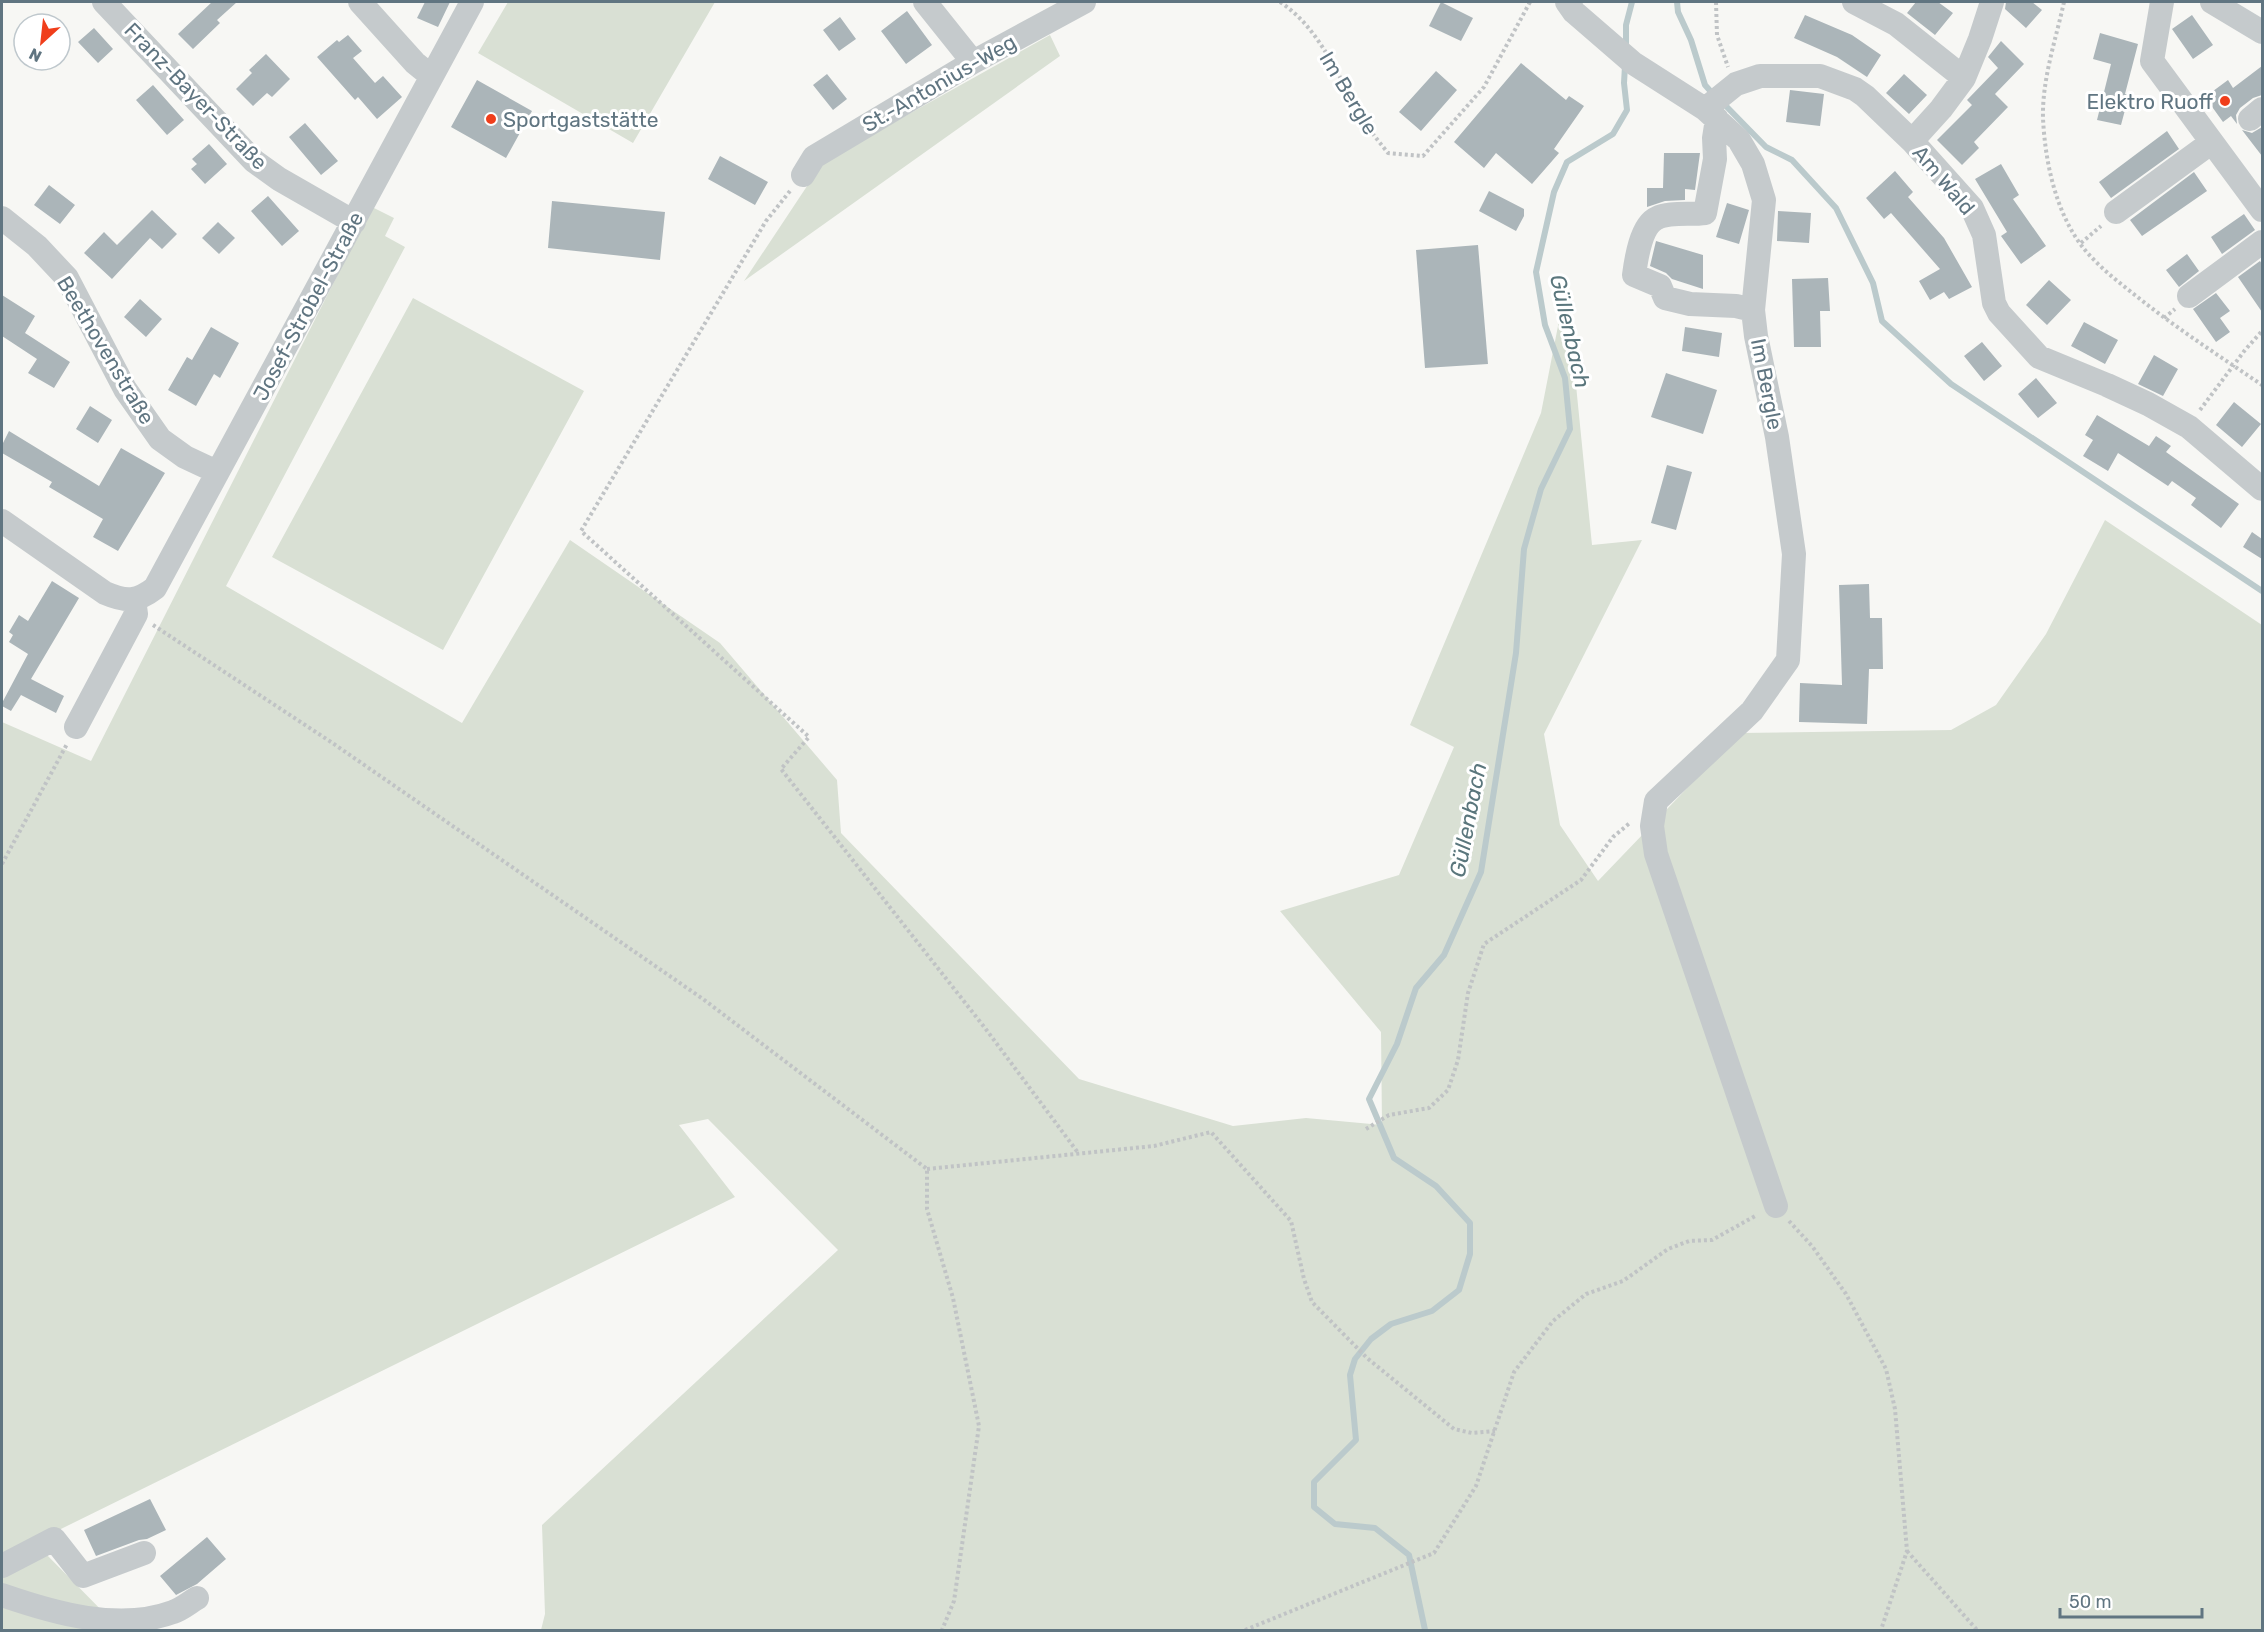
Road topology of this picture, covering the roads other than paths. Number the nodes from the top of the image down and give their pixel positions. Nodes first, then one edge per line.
1 (104, 2) edge
2 (360, 2) edge
3 (472, 2) edge
4 (925, 2) edge
5 (1084, 2) edge
6 (1567, 2) edge
7 (1854, 2) edge
8 (1992, 2) edge
9 (2162, 2) edge
10 (2212, 2) edge
11 (2262, 32) edge
12 (973, 62) junction
13 (431, 76) junction
14 (1964, 78) junction
15 (1710, 112) junction
16 (1912, 141) junction
17 (2212, 142) junction
18 (803, 175) road end
19 (2262, 210) edge
20 (2116, 212) road end
21 (2, 218) edge
22 (354, 222) junction
23 (2262, 242) edge
24 (2189, 296) dead end
25 (1754, 310) junction
26 (217, 472) junction
27 (2262, 489) edge
28 (2, 521) edge
29 (135, 607) junction
30 (76, 727) road end
31 (1776, 1206) road end
32 (144, 1553) dead end
33 (2, 1566) edge
34 (2, 1595) edge
35 (197, 1598) dead end

1 - 22 street, Franz-Bayer-Straße
2 - 13 street
3 - 13 street, Josef-Strobel-Straße
4 - 12 street
5 - 12 street, St.-Antonius-Weg
6 - 15 street, Im Bergle
7 - 14 street
8 - 14 street
9 - 17 street
10 - 11 street
12 - 18 street, St.-Antonius-Weg
13 - 22 street, Josef-Strobel-Straße
14 - 16 street
15 - 16 street, Am Wald
15 - 25 street, Im Bergle
15 - 25 street
16 - 27 street, Am Wald
17 - 19 street
17 - 20 street
21 - 26 street, Beethovenstraße
22 - 26 street, Josef-Strobel-Straße
23 - 24 street
25 - 31 street, Im Bergle
26 - 29 street, Josef-Strobel-Straße
28 - 29 street
29 - 30 street
32 - 33 street
34 - 35 street

